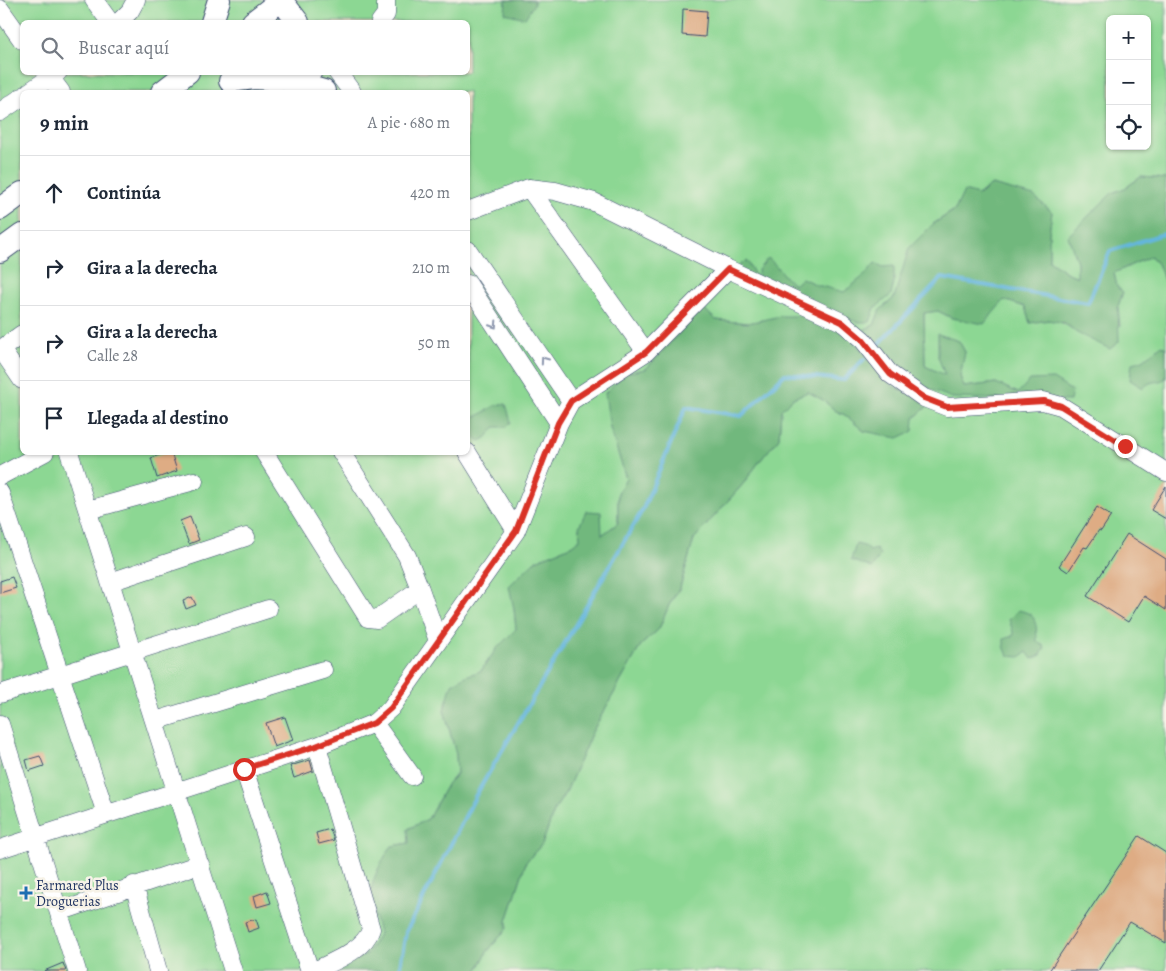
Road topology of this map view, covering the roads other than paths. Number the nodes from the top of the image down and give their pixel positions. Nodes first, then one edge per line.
1 (94, 0) edge
2 (136, 0) edge
3 (219, 0) edge
4 (386, 0) edge
5 (0, 9) edge
6 (269, 9) edge
7 (109, 20) edge
8 (121, 20) edge
9 (213, 20) edge
10 (294, 20) edge
11 (382, 20) edge
12 (20, 37) edge
13 (50, 75) edge
14 (52, 75) edge
15 (184, 75) edge
16 (339, 75) edge
17 (317, 80) edge
18 (229, 82) edge
19 (31, 90) edge
20 (60, 90) edge
21 (165, 90) edge
22 (350, 90) edge
23 (20, 98) edge
24 (0, 112) edge
25 (529, 188) junction
26 (20, 194) edge
27 (0, 209) edge
28 (470, 210) edge
29 (20, 235) edge
30 (0, 250) edge
31 (470, 253) edge
32 (728, 269) junction
33 (470, 287) edge
34 (20, 335) edge
35 (0, 350) edge
36 (646, 352) junction
37 (20, 377) edge
38 (571, 401) junction
39 (558, 423) junction
40 (39, 455) edge
41 (70, 455) edge
42 (266, 455) edge
43 (343, 455) edge
44 (469, 455) edge
45 (1166, 472) edge
46 (0, 476) edge
47 (194, 481) dead end
48 (0, 493) edge
49 (88, 510) junction
50 (516, 531) junction
51 (246, 537) dead end
52 (110, 582) junction
53 (420, 589) junction
54 (268, 609) dead end
55 (438, 641) junction
56 (133, 652) junction
57 (323, 670) dead end
58 (60, 675) junction
59 (0, 694) edge
60 (155, 721) junction
61 (374, 723) junction
62 (0, 724) edge
63 (316, 746) junction
64 (244, 769) junction
65 (412, 776) dead end
66 (177, 791) junction
67 (106, 814) junction
68 (34, 837) junction
69 (0, 848) edge
70 (200, 864) junction
71 (134, 885) junction
72 (59, 912) junction
73 (76, 971) edge
74 (158, 971) edge
75 (233, 971) edge
76 (310, 971) edge
77 (314, 971) edge

1 - 7 street
2 - 8 street
3 - 9 main road
4 - 11 street
5 - 12 street
6 - 10 main road
13 - 19 street
14 - 20 street
15 - 21 main road
16 - 22 street
17 - 18 main road
23 - 24 street
25 - 28 street
25 - 32 street
25 - 36 street
26 - 27 main road
29 - 30 main road
38 -> 31 street
32 - 36 street
32 - 45 street
33 -> 39 street
34 - 35 street
35 - 37 street
36 - 38 street
38 - 39 street
39 - 50 street
40 - 46 street
41 - 49 street
42 - 53 street
43 - 53 street
44 - 50 street
47 - 49 street
48 - 58 street
49 - 52 street
50 - 55 street
51 - 52 street
52 - 56 street
53 - 55 street
54 - 56 street
55 - 61 street
56 - 58 street
56 - 60 street
57 - 60 street
58 - 59 street
58 - 67 street
60 - 66 street
61 - 63 street
61 - 65 street
62 - 68 street
63 - 64 street
63 - 77 street
64 - 66 street
64 - 76 street
66 - 67 street
66 - 70 street
67 - 68 street
68 - 69 street
68 - 72 street
70 - 71 street
70 - 75 street
71 - 72 street
71 - 74 street
72 - 73 street

